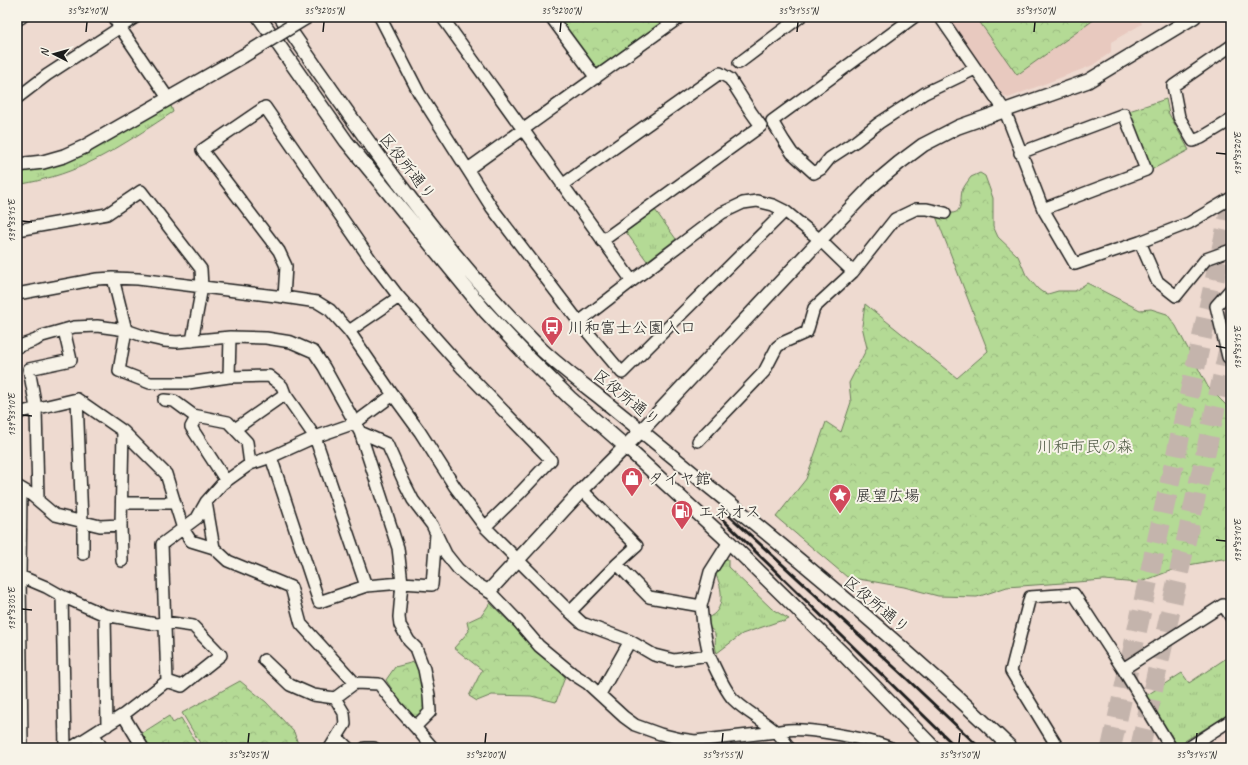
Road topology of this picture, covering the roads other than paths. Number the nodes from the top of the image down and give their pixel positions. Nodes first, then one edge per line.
1 (22, 17) edge
2 (113, 17) edge
3 (136, 17) edge
4 (259, 17) edge
5 (281, 17) edge
6 (307, 17) edge
7 (380, 17) edge
8 (442, 17) edge
9 (551, 17) edge
10 (680, 17) edge
11 (800, 17) edge
12 (914, 17) edge
13 (940, 17) edge
14 (1194, 17) edge
15 (17, 20) edge
16 (120, 28) junction
17 (1231, 46) edge
18 (739, 62) dead end
19 (975, 69) junction
20 (596, 78) junction
21 (17, 98) edge
22 (168, 98) junction
23 (1004, 111) junction
24 (1231, 120) edge
25 (523, 130) junction
26 (1020, 153) junction
27 (17, 165) edge
28 (468, 169) junction
29 (562, 186) junction
30 (1231, 198) edge
31 (1043, 209) junction
32 (785, 211) junction
33 (945, 213) dead end
34 (17, 230) edge
35 (820, 240) junction
36 (602, 241) junction
37 (1140, 242) junction
38 (1231, 250) edge
39 (853, 272) junction
40 (113, 278) junction
41 (632, 280) junction
42 (202, 287) junction
43 (1231, 289) edge
44 (17, 294) edge
45 (284, 297) junction
46 (399, 297) junction
47 (579, 322) junction
48 (64, 330) junction
49 (126, 330) junction
50 (349, 331) junction
51 (230, 337) junction
52 (192, 341) junction
53 (17, 347) edge
54 (1231, 359) edge
55 (229, 377) junction
56 (285, 394) junction
57 (393, 395) junction
58 (77, 399) junction
59 (164, 400) dead end
60 (36, 408) junction
61 (17, 413) edge
62 (197, 416) junction
63 (358, 428) junction
64 (235, 429) junction
65 (123, 431) junction
66 (641, 431) junction
67 (315, 437) junction
68 (698, 441) dead end
69 (626, 447) junction
70 (271, 457) junction
71 (250, 464) junction
72 (226, 481) junction
73 (19, 488) edge
74 (582, 490) junction
75 (38, 499) junction
76 (206, 502) junction
77 (122, 503) junction
78 (175, 503) junction
79 (82, 521) junction
80 (121, 525) junction
81 (485, 527) junction
82 (183, 529) junction
83 (436, 534) junction
84 (728, 542) junction
85 (214, 548) junction
86 (83, 554) dead end
87 (517, 560) junction
88 (122, 561) dead end
89 (617, 564) junction
90 (18, 576) edge
91 (402, 583) junction
92 (366, 586) junction
93 (489, 591) junction
94 (62, 596) junction
95 (701, 606) junction
96 (570, 612) junction
97 (105, 615) junction
98 (1231, 617) edge
99 (165, 622) junction
100 (630, 641) junction
101 (709, 655) junction
102 (264, 660) dead end
103 (1123, 669) junction
104 (167, 681) junction
105 (355, 683) junction
106 (600, 694) junction
107 (335, 698) junction
108 (123, 715) junction
109 (1231, 720) edge
110 (107, 726) junction
111 (415, 727) junction
112 (776, 732) junction
113 (94, 735) junction
114 (337, 737) junction
115 (21, 746) edge
116 (65, 748) edge
117 (72, 748) edge
118 (102, 748) edge
119 (143, 748) edge
120 (330, 748) edge
121 (348, 748) edge
122 (365, 748) edge
123 (374, 748) edge
124 (433, 748) edge
125 (789, 748) edge
126 (891, 748) edge
127 (934, 748) edge
128 (1011, 748) edge
129 (1058, 748) edge
130 (1170, 748) edge
131 (1188, 748) edge

1 - 15 street
2 - 16 street
3 - 16 street
4 - 69 street, 区役所通り
5 - 66 street, 区役所通り
6 - 22 street, bridge
7 - 28 street
8 - 25 street
9 - 20 street
10 - 20 street
11 - 18 street
12 - 19 street
13 - 19 street
14 - 23 street
16 - 21 street
16 - 22 street
17 - 24 street
19 - 23 street
20 - 25 street
22 - 27 street
23 - 26 street
23 - 35 street
25 - 28 street
25 - 29 street
26 - 31 street
26 - 31 street
28 - 47 street
29 - 36 street
29 - 36 street
30 - 37 street
31 - 37 street
32 - 35 street
32 - 41 street
32 - 47 street
33 - 39 street
34 - 42 street
35 - 39 street
35 - 66 street
36 - 41 street
37 - 38 street
39 - 68 street
40 - 42 street
40 - 44 street
40 - 49 street
41 - 47 street
42 - 45 street
42 - 52 street
43 - 54 street
45 - 46 street
45 - 50 street
46 - 50 street
46 - 81 street
48 - 49 street
48 - 53 street
48 - 60 street
49 - 52 street
49 - 55 street
50 - 57 street
51 - 52 street
51 - 55 street
51 - 63 street
55 - 56 street
56 - 64 street
56 - 67 street
57 - 63 street
57 - 81 street
58 - 60 street
58 - 65 street
58 - 79 street
59 - 62 street
60 - 61 street
60 - 75 street
62 - 64 street
62 - 72 street
63 - 67 street
63 - 83 street
63 - 91 street
64 - 71 street
65 - 77 street
65 - 78 street
66 - 69 street
66 - 128 street, 区役所通り
67 - 70 street
67 - 92 street
69 - 74 street
69 - 84 street, 区役所通り
70 - 71 street
70 - 92 street
71 - 72 street
72 - 76 street
73 - 75 street
73 - 90 street
74 - 87 street
74 - 89 street
75 - 79 street
76 - 82 street
76 - 85 street
77 - 78 street
77 - 80 street
78 - 82 street
79 - 80 street
79 - 86 street
80 - 88 street
81 - 87 street
82 - 85 street
82 - 99 street
83 - 91 street
83 - 93 street
84 - 95 street
84 - 127 street, 区役所通り
85 - 105 street
87 - 93 street
87 - 96 street
89 - 95 street
89 - 96 street
90 - 94 street
90 - 115 street
91 - 92 street
91 - 111 street
93 - 106 street
94 - 97 street
94 - 116 street
95 - 101 street
96 - 100 street
97 - 99 street
97 - 110 street
98 - 103 street
99 - 104 street
99 - 104 street
100 - 101 street
100 - 106 street
101 - 112 street
102 - 107 street
103 - 129 street
103 - 130 street
104 - 108 street
105 - 107 street
105 - 111 street
106 - 112 street
107 - 114 street
108 - 110 street
108 - 119 street
109 - 131 street
110 - 113 street
111 - 124 street
112 - 125 street
112 - 126 street
113 - 117 street
113 - 118 street
114 - 120 street
114 - 121 street
122 - 123 street

